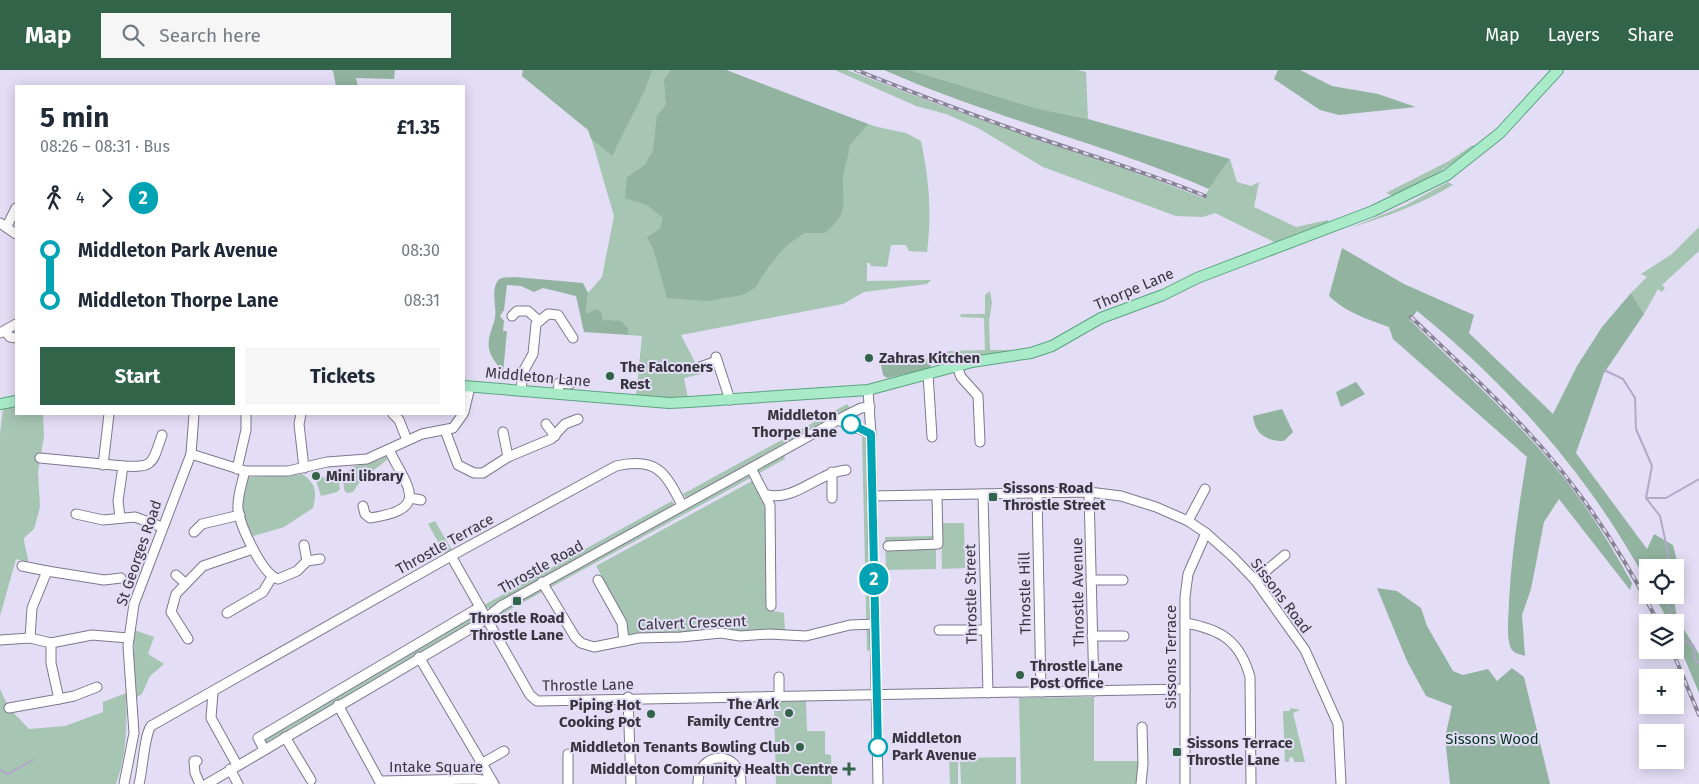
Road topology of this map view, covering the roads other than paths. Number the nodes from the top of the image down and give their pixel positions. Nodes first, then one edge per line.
1 (1558, 70) edge
2 (15, 209) edge
3 (3, 224) edge
4 (15, 233) edge
5 (512, 316) dead end
6 (538, 320) junction
7 (15, 325) edge
8 (2, 332) edge
9 (15, 338) edge
10 (573, 338) dead end
11 (957, 366) junction
12 (700, 367) dead end
13 (928, 374) junction
14 (570, 384) dead end
15 (467, 386) edge
16 (556, 386) junction
17 (521, 390) junction
18 (868, 390) junction
19 (465, 400) edge
20 (730, 400) junction
21 (15, 402) edge
22 (0, 404) edge
23 (668, 404) joint
24 (870, 407) junction
25 (108, 415) edge
26 (194, 415) edge
27 (246, 415) edge
28 (301, 415) edge
29 (394, 415) edge
30 (462, 415) edge
31 (578, 419) dead end
32 (838, 420) junction
33 (546, 424) dead end
34 (445, 430) junction
35 (503, 432) dead end
36 (871, 434) junction
37 (162, 435) dead end
38 (555, 436) junction
39 (932, 437) dead end
40 (407, 440) junction
41 (980, 442) dead end
42 (389, 450) junction
43 (191, 454) junction
44 (508, 457) junction
45 (40, 458) dead end
46 (104, 465) junction
47 (123, 466) junction
48 (304, 468) junction
49 (751, 468) junction
50 (241, 470) junction
51 (846, 470) dead end
52 (832, 472) junction
53 (1205, 489) dead end
54 (1089, 492) junction
55 (1037, 493) junction
56 (983, 494) junction
57 (937, 495) junction
58 (766, 496) junction
59 (872, 496) junction
60 (410, 498) junction
61 (832, 498) dead end
62 (421, 500) dead end
63 (682, 505) junction
64 (363, 506) dead end
65 (76, 514) dead end
66 (240, 515) junction
67 (120, 517) junction
68 (1188, 521) junction
69 (162, 527) junction
70 (194, 532) dead end
71 (1206, 533) junction
72 (304, 545) dead end
73 (888, 546) dead end
74 (253, 549) junction
75 (1285, 555) dead end
76 (451, 556) junction
77 (320, 559) dead end
78 (307, 561) junction
79 (22, 566) dead end
80 (47, 572) junction
81 (176, 575) dead end
82 (272, 577) junction
83 (122, 578) dead end
84 (598, 580) dead end
85 (1091, 580) junction
86 (1123, 580) dead end
87 (1255, 580) junction
88 (542, 582) junction
89 (185, 583) junction
90 (772, 606) dead end
91 (480, 607) junction
92 (227, 613) dead end
93 (487, 618) junction
94 (1185, 622) junction
95 (875, 624) junction
96 (939, 630) dead end
97 (986, 630) junction
98 (1092, 636) junction
99 (1124, 636) dead end
100 (30, 638) junction
101 (128, 638) junction
102 (188, 639) dead end
103 (0, 640) edge
104 (624, 641) junction
105 (51, 643) junction
106 (419, 657) junction
107 (779, 677) dead end
108 (97, 687) dead end
109 (1185, 689) junction
110 (1094, 691) junction
111 (213, 692) junction
112 (1041, 692) junction
113 (988, 693) junction
114 (876, 694) junction
115 (778, 696) junction
116 (628, 698) junction
117 (59, 699) junction
118 (338, 705) junction
119 (9, 708) dead end
120 (1142, 727) dead end
121 (286, 737) junction
122 (264, 749) junction
123 (504, 750) dead end
124 (568, 754) dead end
125 (196, 761) dead end
126 (483, 763) junction
127 (233, 767) junction
128 (311, 780) dead end
129 (492, 782) edge
130 (381, 783) edge
131 (124, 784) edge
132 (138, 784) edge
133 (200, 784) edge
134 (207, 784) edge
135 (238, 784) edge
136 (568, 784) edge
137 (631, 784) edge
138 (698, 784) edge
139 (741, 784) edge
140 (878, 784) edge
141 (1141, 784) edge
142 (1185, 784) edge
143 (1251, 784) edge
144 (1341, 784) edge

1 - 11 main road, Thorpe Lane
2 - 3 street
3 - 4 street
5 - 6 street
6 - 10 street
6 - 17 street
7 - 8 street
8 - 9 street
11 - 13 main road, Thorpe Lane
11 - 41 street
12 - 20 street
13 - 18 main road, Thorpe Lane
13 - 39 street
14 - 16 street
15 - 17 main road, Middleton Lane
15 - 19 street
16 - 17 main road, Middleton Lane
16 - 23 main road, Middleton Lane
18 - 20 main road, Thorpe Lane
18 - 24 street
20 - 23 main road, Thorpe Lane
21 - 22 main road
24 - 32 street, Throstle Road
24 - 36 street
25 - 46 street
26 - 43 street, St Georges Road
27 - 50 street
28 - 48 street
29 - 40 street
30 - 34 street
31 - 38 street
32 - 36 street
32 - 49 street, Throstle Road
33 - 38 street
34 - 40 street
34 - 44 street
35 - 44 street
36 - 59 street
37 - 47 street
38 - 44 street
40 - 42 street
42 - 48 street
42 - 60 street
43 - 50 street
43 - 69 street, St Georges Road
45 - 46 street
46 - 47 street
47 - 67 street
48 - 50 street
49 - 58 street
49 - 63 street, Throstle Road
50 - 66 street
51 - 52 street
52 - 58 street
52 - 61 street
53 - 68 street
54 - 55 street, Sissons Road
54 - 68 street, Sissons Road
54 - 85 street, Throstle Avenue
55 - 56 street, Sissons Road
55 - 112 street, Throstle Hill
56 - 57 street, Sissons Road
56 - 97 street, Throstle Street
57 - 59 street, Sissons Road
57 - 73 street
58 - 90 street
59 - 95 street
60 - 62 street
60 - 64 street
63 - 76 street, Throstle Terrace
63 - 88 street, Throstle Road
65 - 67 street
66 - 70 street
66 - 74 street
67 - 69 street
68 - 71 street, Sissons Road
69 - 101 street, St Georges Road
71 - 87 street, Sissons Road
71 - 94 street, Sissons Terrace
72 - 78 street
74 - 82 street
74 - 89 street
75 - 87 street
76 - 91 street, Throstle Lane
76 - 111 street, Throstle Terrace
77 - 78 street
78 - 82 street
79 - 80 street
80 - 83 street
80 - 100 street
81 - 89 street
82 - 92 street
84 - 104 street
85 - 86 street
85 - 98 street, Throstle Avenue
87 - 144 street, Sissons Road
88 - 93 street, Throstle Road
88 - 104 street, Calvert Crescent
89 - 102 street
91 - 93 street, Throstle Lane
91 - 122 street
93 - 106 street, Throstle Road
93 - 116 street, Throstle Lane
94 - 109 street, Sissons Terrace
94 - 143 street
95 - 104 street, Calvert Crescent
95 - 114 street
96 - 97 street
97 - 113 street, Throstle Street
98 - 99 street
98 - 110 street, Throstle Avenue
100 - 103 street
100 - 105 street
101 - 105 street
101 - 131 street, St Georges Road
105 - 117 street
106 - 118 street, Throstle Road
106 - 126 street
107 - 115 street
108 - 117 street
109 - 110 street, Throstle Lane
109 - 142 street, Sissons Terrace
110 - 112 street, Throstle Lane
111 - 127 street
111 - 132 street, Throstle Terrace
112 - 113 street, Throstle Lane
113 - 114 street, Throstle Lane
114 - 115 street, Throstle Lane
114 - 140 street
115 - 116 street, Throstle Lane
116 - 137 street
117 - 119 street
118 - 121 street, Throstle Road
118 - 130 street
120 - 141 street
121 - 122 street, Throstle Road
121 - 128 street
122 - 127 street, Throstle Road
123 - 126 street
124 - 136 street
125 - 133 street
126 - 129 street
127 - 134 street, Throstle Road
127 - 135 street
129 - 130 street, Intake Square
138 - 139 street

